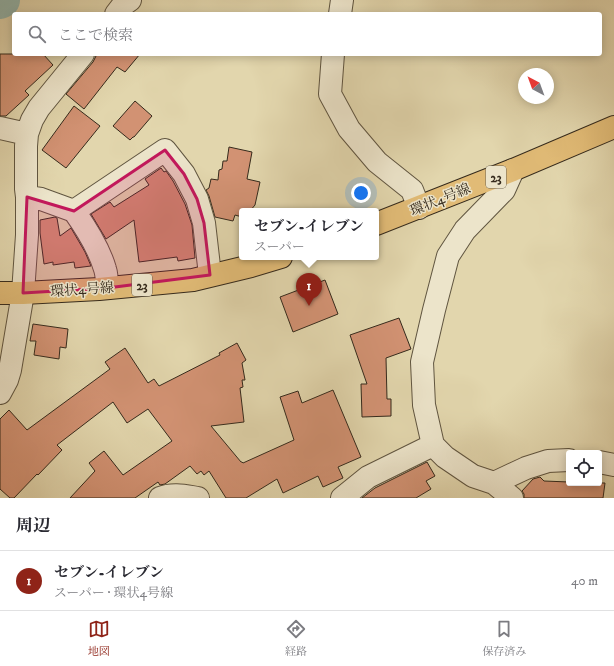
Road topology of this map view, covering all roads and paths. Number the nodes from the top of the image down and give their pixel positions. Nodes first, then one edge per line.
1 (130, 0) edge
2 (342, 0) edge
3 (118, 12) edge
4 (340, 12) edge
5 (81, 56) edge
6 (333, 56) edge
7 (614, 127) edge
8 (0, 128) edge
9 (27, 134) junction
10 (513, 170) junction
11 (27, 197) junction
12 (419, 208) junction
13 (74, 211) junction
14 (379, 223) edge
15 (271, 260) edge
16 (210, 275) junction
17 (107, 288) junction
18 (0, 293) edge
19 (23, 293) junction
20 (0, 393) edge
21 (433, 445) junction
22 (566, 460) edge
23 (602, 463) edge
24 (614, 465) edge
25 (494, 483) junction
26 (160, 498) edge
27 (198, 498) edge
28 (342, 498) edge
29 (512, 498) edge

1 - 3 street
2 - 4 street
5 - 9 street
6 - 12 street
7 - 10 main road, 環状4号線 / 23
8 - 9 street
9 - 11 street
10 - 12 main road, 環状4号線 / 23
10 - 21 street
11 - 13 street
11 - 19 street
12 - 14 main road, 環状4号線 / 23
13 - 16 street
13 - 17 street
15 - 16 main road, 環状4号線 / 23
16 - 17 main road, 環状4号線 / 23
17 - 19 main road, 環状4号線 / 23
18 - 19 main road, 環状4号線 / 23
19 - 20 street
21 - 25 street
21 - 28 street
22 - 25 street
23 - 24 street
25 - 29 street
26 - 27 street

